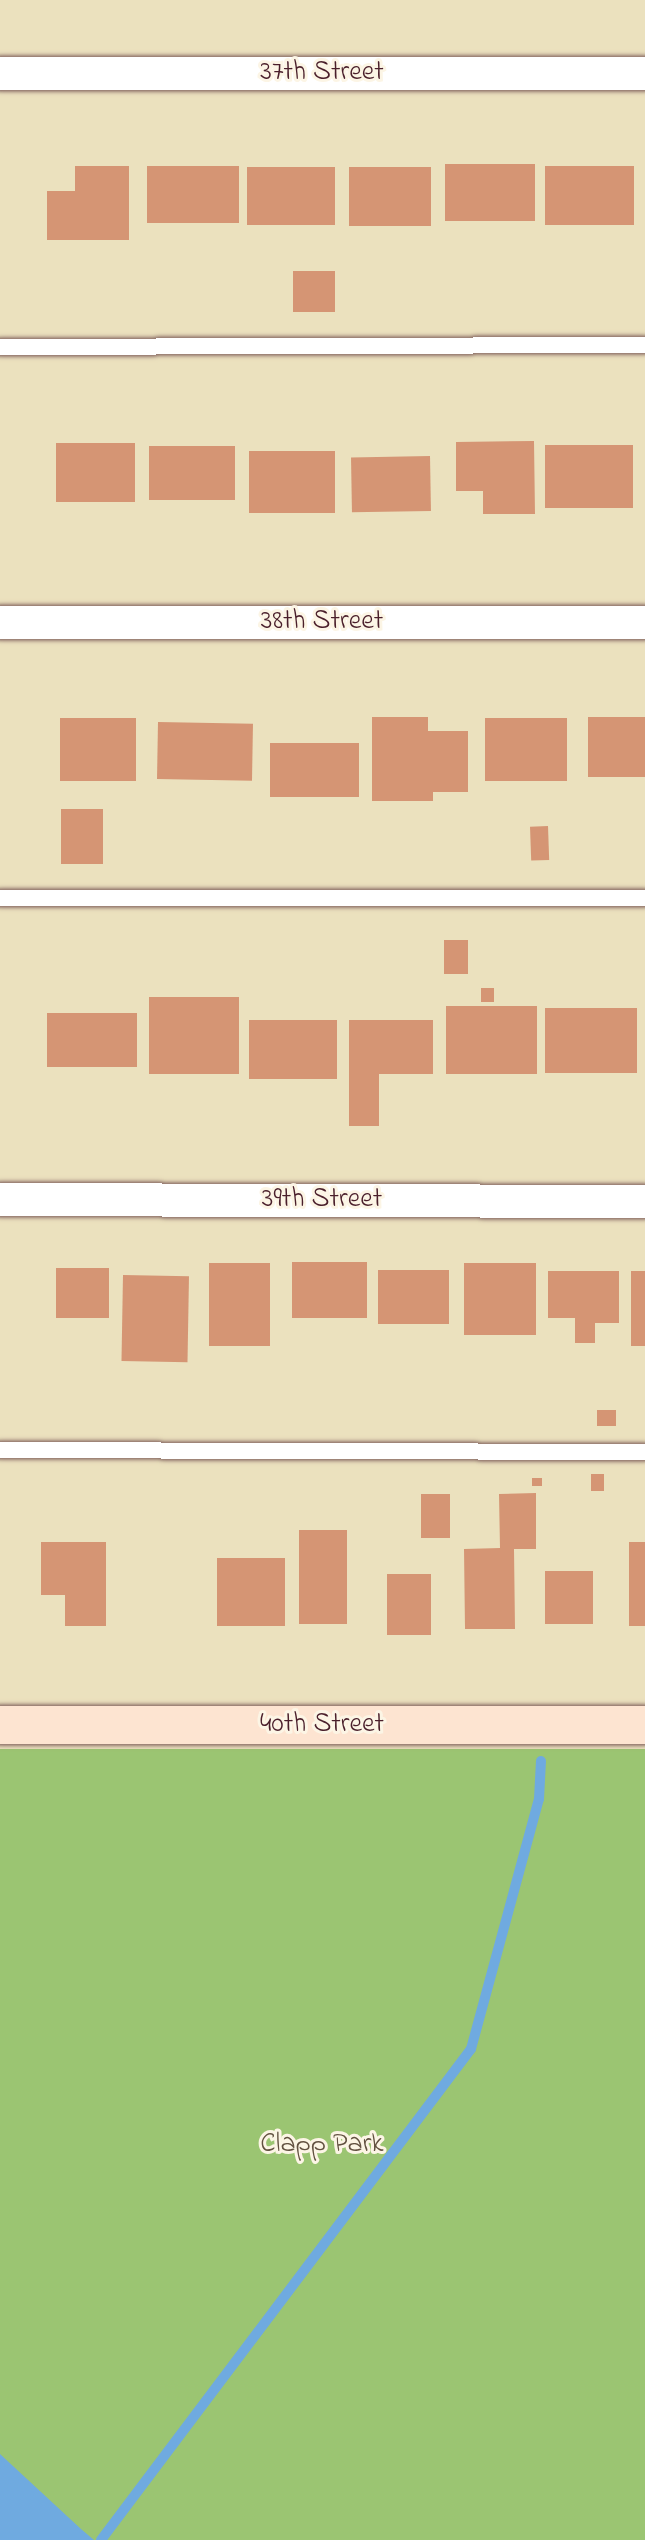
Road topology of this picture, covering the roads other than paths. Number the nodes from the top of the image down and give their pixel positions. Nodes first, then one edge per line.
1 (0, 73) edge
2 (645, 73) edge
3 (645, 345) edge
4 (0, 347) edge
5 (0, 622) edge
6 (645, 622) edge
7 (0, 898) edge
8 (645, 898) edge
9 (0, 1199) edge
10 (645, 1201) edge
11 (0, 1450) edge
12 (645, 1452) edge
13 (0, 1725) edge
14 (645, 1725) edge

1 - 2 street, 37th Street
3 - 4 lane
5 - 6 street, 38th Street
7 - 8 lane
9 - 10 street, 39th Street
11 - 12 lane
13 - 14 street, 40th Street

